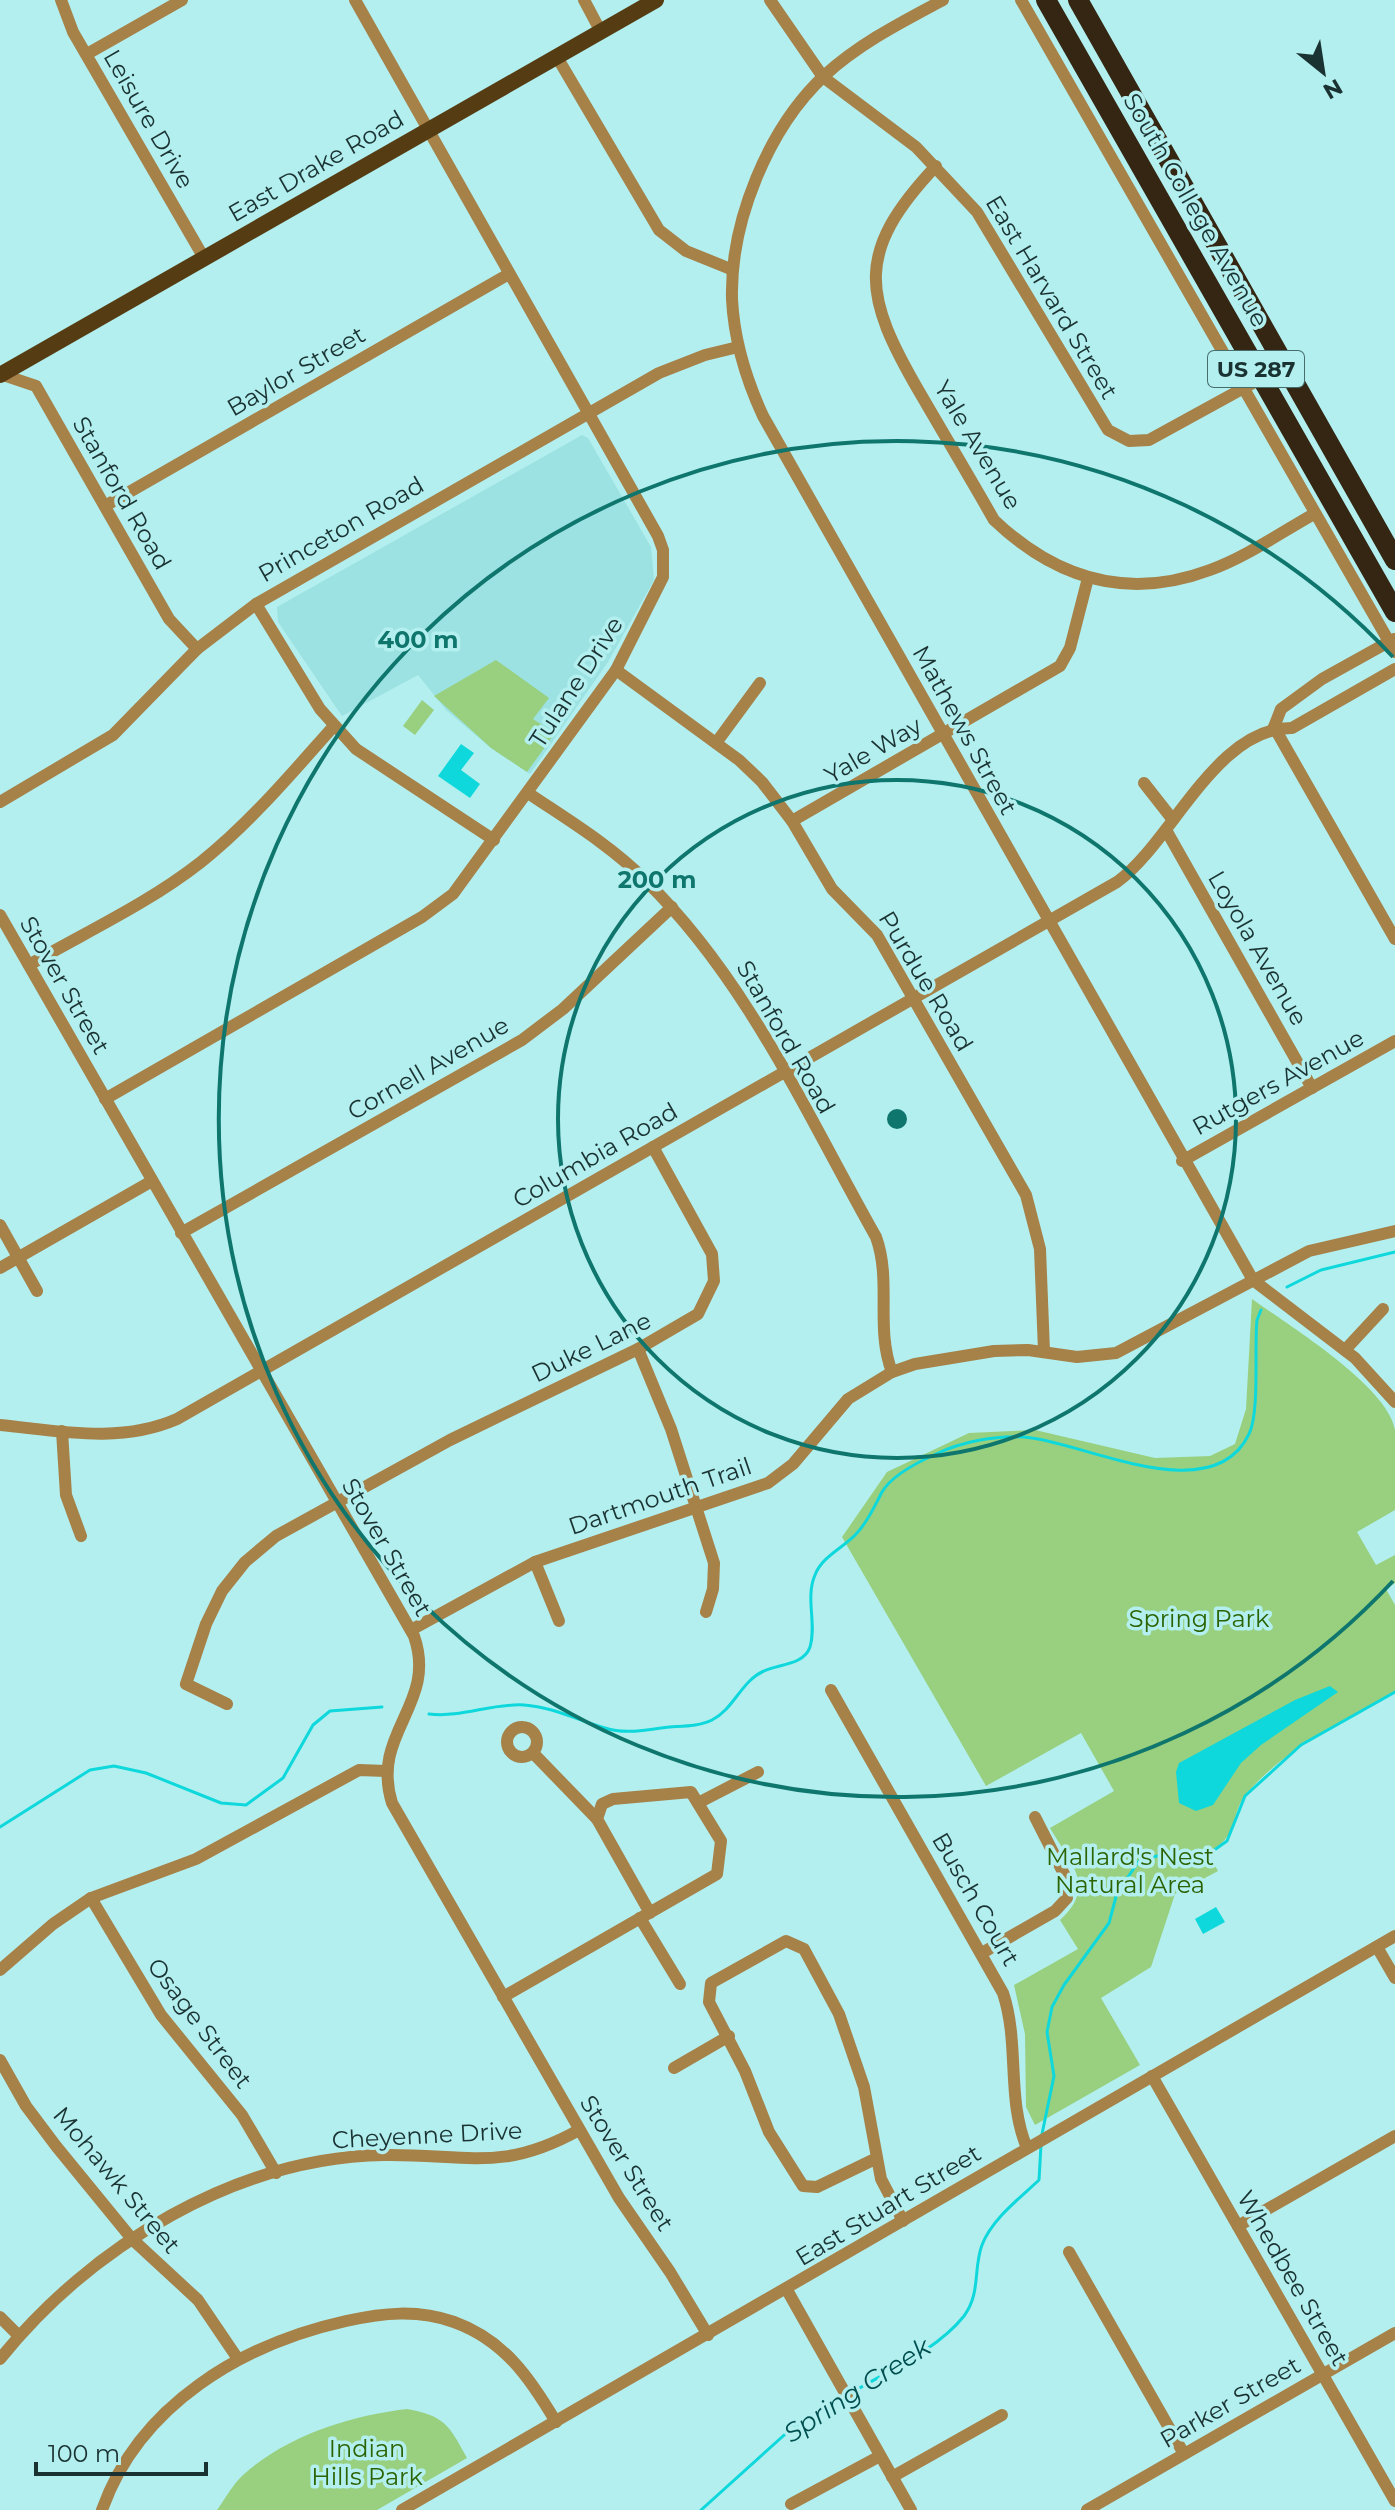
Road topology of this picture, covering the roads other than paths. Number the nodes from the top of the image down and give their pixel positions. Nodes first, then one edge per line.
1 (61, 0) edge
2 (182, 0) edge
3 (355, 0) edge
4 (584, 0) edge
5 (656, 0) edge
6 (770, 0) edge
7 (943, 0) edge
8 (1021, 0) edge
9 (1046, 0) edge
10 (1078, 0) edge
11 (601, 32) junction
12 (87, 54) junction
13 (557, 57) junction
14 (823, 77) junction
15 (427, 130) junction
16 (936, 166) junction
17 (204, 258) junction
18 (733, 270) junction
19 (509, 274) junction
20 (738, 347) junction
21 (0, 374) edge
22 (1262, 378) junction
23 (1243, 388) junction
24 (1278, 407) junction
25 (588, 413) junction
26 (1321, 431) junction
27 (105, 506) junction
28 (1314, 514) junction
29 (1395, 560) edge
30 (1088, 578) junction
31 (256, 604) junction
32 (1395, 612) edge
33 (1393, 644) edge
34 (197, 649) junction
35 (1395, 669) edge
36 (616, 670) junction
37 (760, 683) dead end
38 (333, 727) junction
39 (1274, 727) junction
40 (943, 735) junction
41 (716, 743) junction
42 (1144, 783) dead end
43 (528, 793) junction
44 (0, 802) edge
45 (792, 821) junction
46 (1169, 825) junction
47 (494, 840) junction
48 (672, 907) junction
49 (0, 915) edge
50 (1047, 922) junction
51 (1395, 939) edge
52 (29, 965) junction
53 (913, 998) junction
54 (1395, 1041) edge
55 (783, 1073) junction
56 (1312, 1088) junction
57 (105, 1099) junction
58 (653, 1147) junction
59 (1182, 1161) junction
60 (152, 1181) junction
61 (0, 1225) edge
62 (1395, 1231) edge
63 (181, 1233) junction
64 (19, 1259) junction
65 (0, 1268) edge
66 (1253, 1280) junction
67 (37, 1291) dead end
68 (1383, 1309) dead end
69 (638, 1349) junction
70 (1345, 1350) junction
71 (1044, 1351) junction
72 (261, 1372) junction
73 (892, 1372) junction
74 (1395, 1402) edge
75 (0, 1425) edge
76 (62, 1431) junction
77 (336, 1503) junction
78 (696, 1507) junction
79 (81, 1536) dead end
80 (535, 1562) junction
81 (706, 1612) dead end
82 (559, 1621) dead end
83 (411, 1630) junction
84 (831, 1690) dead end
85 (227, 1704) dead end
86 (533, 1753) dead end
87 (386, 1771) junction
88 (758, 1772) dead end
89 (698, 1803) junction
90 (1035, 1817) dead end
91 (597, 1819) junction
92 (91, 1898) junction
93 (645, 1915) junction
94 (1395, 1936) edge
95 (1377, 1947) junction
96 (982, 1953) junction
97 (0, 1970) edge
98 (1395, 1978) edge
99 (680, 1984) dead end
100 (503, 1997) junction
101 (729, 2036) junction
102 (0, 2060) edge
103 (674, 2068) dead end
104 (1152, 2076) junction
105 (579, 2130) junction
106 (1395, 2136) edge
107 (1028, 2147) junction
108 (877, 2158) junction
109 (276, 2173) junction
110 (903, 2221) junction
111 (1238, 2226) junction
112 (132, 2239) junction
113 (1069, 2252) dead end
114 (787, 2290) junction
115 (0, 2317) edge
116 (1395, 2333) edge
117 (708, 2335) junction
118 (19, 2336) junction
119 (0, 2359) edge
120 (238, 2359) junction
121 (1323, 2374) junction
122 (1002, 2415) dead end
123 (556, 2422) junction
124 (1184, 2454) junction
125 (880, 2456) junction
126 (892, 2477) junction
127 (1395, 2501) edge
128 (791, 2504) dead end
129 (1094, 2508) edge
130 (102, 2510) edge
131 (402, 2510) edge
132 (911, 2510) edge

1 - 12 street, Leisure Drive
2 - 12 street
3 - 15 street, Tulane Drive
4 - 11 street
5 - 11 main road, East Drake Road
6 - 14 street, East Harvard Street
7 - 14 street
8 - 23 street
9 - 22 highway, South College Avenue / US 287
10 - 26 highway, South College Avenue / US 287
11 - 13 main road, East Drake Road
12 - 17 street, Leisure Drive
13 - 15 main road, East Drake Road
13 - 18 street
14 - 16 street, East Harvard Street
14 - 18 street
15 - 17 main road, East Drake Road
15 - 19 street, Tulane Drive
16 - 23 street, East Harvard Street
16 - 30 street, Yale Avenue
17 - 21 main road, East Drake Road
18 - 20 street, Mathews Street
19 - 25 street, Tulane Drive
19 - 27 street, Baylor Street
20 - 25 street, Princeton Road
20 - 40 street, Mathews Street
21 - 27 street, Stanford Road
22 - 23 street, East Harvard Street
22 - 24 highway, South College Avenue / US 287
23 - 28 street
24 - 26 highway
24 - 32 highway, South College Avenue / US 287
25 - 31 street, Princeton Road
25 - 36 street, Tulane Drive
26 - 29 highway, South College Avenue / US 287
27 - 34 street, Stanford Road
28 - 30 street, Yale Avenue
28 - 33 street
30 - 40 street, Yale Way
31 - 34 street, Princeton Road
31 - 38 street
33 - 39 street, Columbia Road
34 - 44 street, Princeton Road
35 - 39 street, Columbia Road
36 - 41 street, Purdue Road
36 - 43 street, Tulane Drive
37 - 41 street
38 - 47 street
38 - 52 street
39 - 46 street, Columbia Road
39 - 51 street
40 - 45 street, Yale Way
40 - 50 street, Mathews Street
41 - 45 street, Purdue Road
42 - 46 street
43 - 47 street, Tulane Drive
43 - 48 street, Stanford Road
45 - 53 street, Purdue Road
46 - 50 street, Columbia Road
46 - 56 street, Loyola Avenue
47 - 57 street, Tulane Drive
48 - 55 street, Stanford Road
48 - 63 street, Cornell Avenue
49 - 52 street, Stover Street
50 - 53 street, Columbia Road
50 - 59 street, Mathews Street
52 - 57 street, Stover Street
53 - 55 street, Columbia Road
53 - 71 street, Purdue Road
54 - 56 street, Rutgers Avenue
55 - 58 street, Columbia Road
55 - 73 street, Stanford Road
56 - 59 street, Rutgers Avenue
57 - 60 street, Stover Street
58 - 69 street, Duke Lane
58 - 72 street, Columbia Road
59 - 66 street, Mathews Street
60 - 63 street, Stover Street
60 - 64 street
61 - 64 street
62 - 66 street, Dartmouth Trail
63 - 72 street, Stover Street
64 - 65 street
64 - 67 street
66 - 70 street, Mathews Street
66 - 71 street, Dartmouth Trail
68 - 70 street
69 - 77 street, Duke Lane
69 - 78 street
70 - 74 street, Mathews Street
71 - 73 street, Dartmouth Trail
72 - 76 street, Columbia Road
72 - 77 street, Stover Street
73 - 78 street, Dartmouth Trail
75 - 76 street, Columbia Road
76 - 79 street
77 - 83 street, Stover Street
77 - 85 street, Duke Lane
78 - 80 street, Dartmouth Trail
78 - 81 street
80 - 82 street
80 - 83 street, Dartmouth Trail
83 - 87 street, Stover Street
84 - 96 street, Busch Court
86 - 91 street
87 - 92 street
87 - 100 street, Stover Street
88 - 89 street
89 - 91 street
89 - 93 street
90 - 96 street
91 - 93 street
92 - 97 street
92 - 109 street, Osage Street
93 - 99 street
93 - 100 street
94 - 95 street, East Stuart Street
95 - 98 street
95 - 104 street, East Stuart Street
96 - 107 street, Busch Court
100 - 105 street, Stover Street
101 - 103 street
101 - 108 street
101 - 108 street
102 - 112 street, Mohawk Street
104 - 107 street, East Stuart Street
104 - 111 street, Whedbee Street
105 - 109 street, Cheyenne Drive
105 - 117 street, Stover Street
106 - 111 street
107 - 110 street, East Stuart Street
108 - 110 street
109 - 112 street, Cheyenne Drive
110 - 114 street, East Stuart Street
111 - 121 street, Whedbee Street
112 - 118 street, Cheyenne Drive
112 - 120 street, Mohawk Street
113 - 124 street
114 - 117 street, East Stuart Street
114 - 125 street
115 - 118 street
116 - 121 street, Parker Street
117 - 123 street, East Stuart Street
118 - 119 street, Cheyenne Drive
120 - 123 street
120 - 130 street
121 - 124 street, Parker Street
121 - 127 street, Whedbee Street
122 - 126 street
123 - 131 street, East Stuart Street
124 - 129 street, Parker Street
125 - 126 street
125 - 128 street
126 - 132 street

